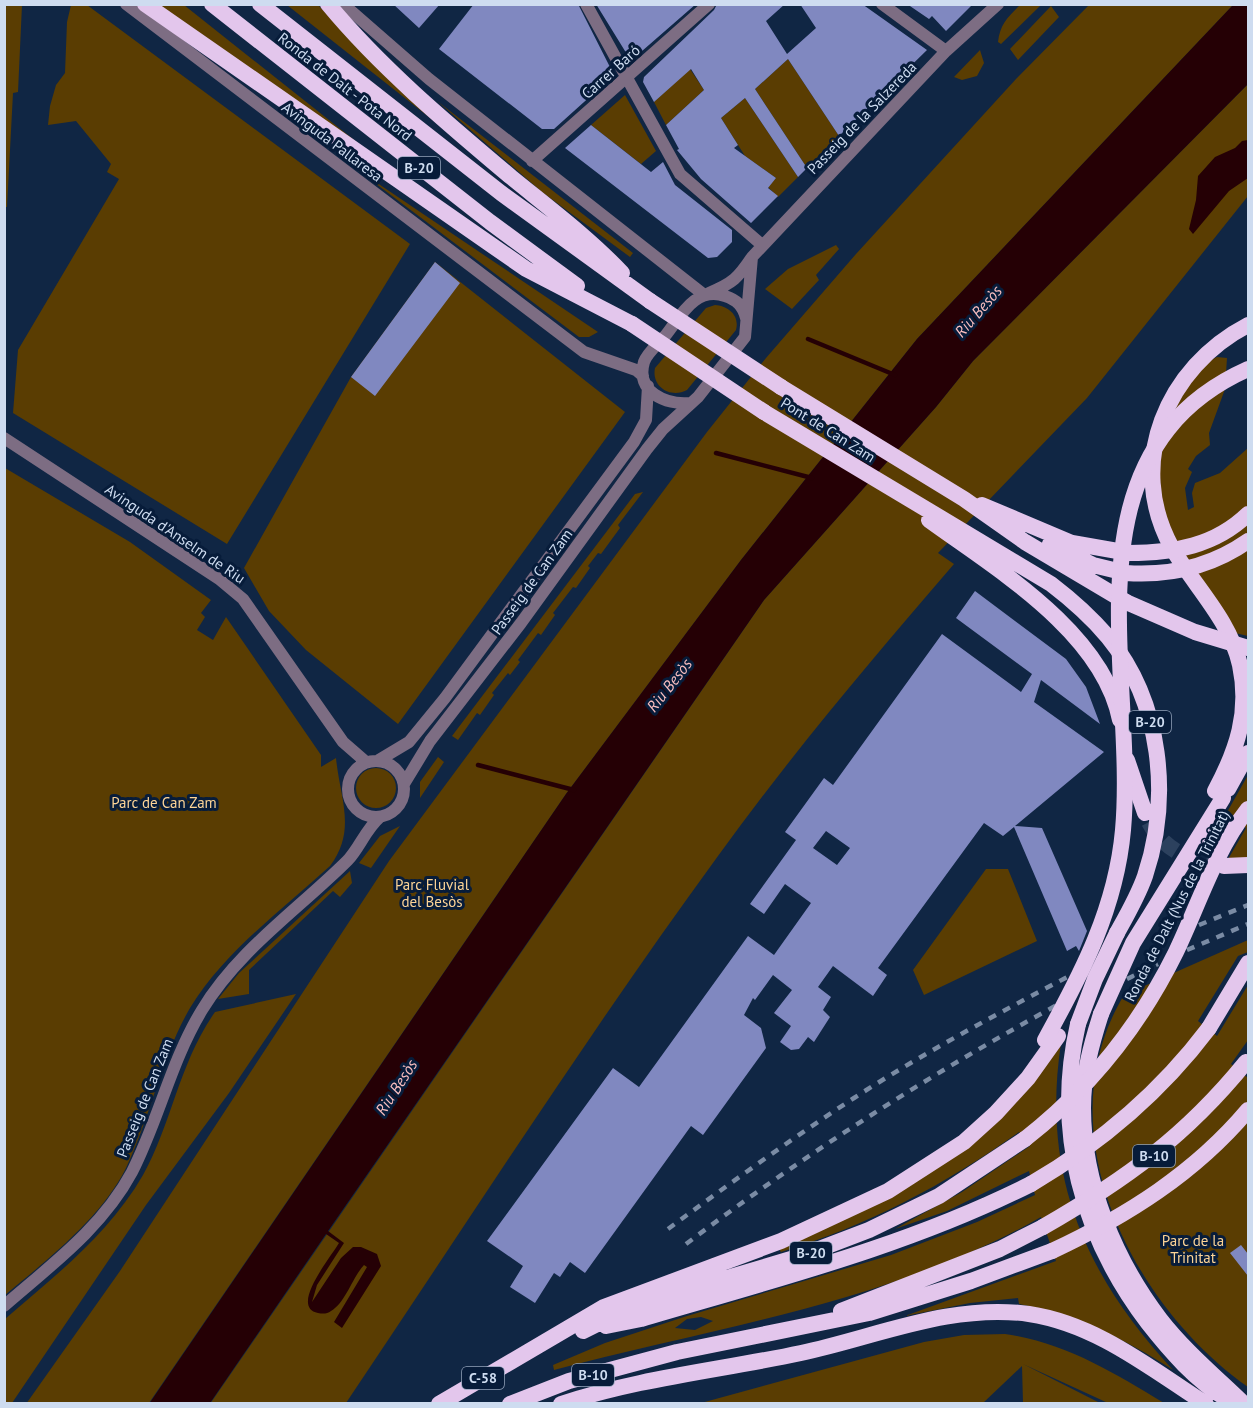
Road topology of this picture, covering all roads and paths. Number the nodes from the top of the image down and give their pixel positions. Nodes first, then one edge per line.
1 (126, 4) edge
2 (145, 4) edge
3 (212, 4) edge
4 (260, 4) edge
5 (328, 4) edge
6 (343, 4) edge
7 (586, 4) edge
8 (709, 4) edge
9 (882, 4) edge
10 (998, 4) edge
11 (946, 51) junction
12 (626, 77) junction
13 (532, 161) junction
14 (762, 245) junction
15 (752, 256) junction
16 (706, 294) junction
17 (650, 302) junction
18 (748, 322) junction
19 (632, 324) junction
20 (1248, 326) edge
21 (1248, 369) edge
22 (646, 381) junction
23 (690, 403) junction
24 (4, 438) edge
25 (1248, 514) edge
26 (1031, 534) junction
27 (1248, 541) edge
28 (1006, 564) junction
29 (1248, 648) edge
30 (1248, 753) edge
31 (380, 760) junction
32 (361, 766) junction
33 (404, 784) junction
34 (1219, 795) junction
35 (1248, 809) edge
36 (1145, 813) tunnel mouth
37 (380, 817) junction
38 (1248, 865) edge
39 (1224, 866) tunnel mouth
40 (1248, 963) edge
41 (1095, 979) junction
42 (1051, 1038) junction
43 (1247, 1060) edge
44 (1248, 1110) edge
45 (4, 1306) edge
46 (815, 1322) junction
47 (581, 1331) junction
48 (529, 1353) junction
49 (721, 1368) junction
50 (439, 1404) edge
51 (510, 1404) edge
52 (561, 1404) edge
53 (603, 1404) edge
54 (1206, 1404) edge
55 (1235, 1404) edge
56 (1244, 1404) edge

1 - 22 street, Avinguda Pallaresa
2 - 19 highway
3 - 19 highway, Ronda de Dalt - Pota Nord / B-20
4 - 17 highway, Ronda de Dalt - Pota Nord / B-20
5 - 17 highway
6 - 13 street
7 - 12 street
8 - 12 street, Carrer Baró
9 - 11 street
10 - 11 street, Passeig de la Salzereda
11 - 14 street, Passeig de la Salzereda
12 - 13 street, Carrer Baró
12 - 14 street
13 - 16 street
14 - 15 street, Passeig de la Salzereda
15 - 16 street, Passeig de la Salzereda
15 - 18 street
16 - 18 street
16 - 22 street, Passeig de Can Zam
17 - 26 highway, Pont de Can Zam / B-20, bridge
18 - 23 street, Passeig de Can Zam
19 - 28 highway, Pont de Can Zam / B-20, bridge
20 - 34 highway
21 - 42 highway, bridge
22 - 23 street, Avinguda Pallaresa
22 - 31 street, Passeig de Can Zam
23 - 33 street, Passeig de Can Zam
24 - 32 street, Avinguda d'Anselm de Riu
25 - 26 highway, bridge
26 - 27 highway, bridge
26 - 29 highway, bridge
28 - 36 highway
28 - 41 highway, B-20, bridge
30 - 34 highway
31 - 32 street
31 - 33 street
32 - 37 street
33 - 37 street
34 - 56 highway, bridge
35 - 47 highway, Ronda de Dalt (Nus de la Trinitat) / B-20, bridge
37 - 45 street, Passeig de Can Zam
38 - 39 highway
40 - 47 highway, bridge
41 - 42 highway, bridge
41 - 55 highway, B-20, bridge
42 - 48 highway
43 - 46 highway, B-10, bridge
44 - 46 highway, bridge
46 - 51 highway, B-10
47 - 48 highway, C-58
48 - 50 highway, C-58
49 - 52 highway
49 - 53 highway
49 - 54 highway

